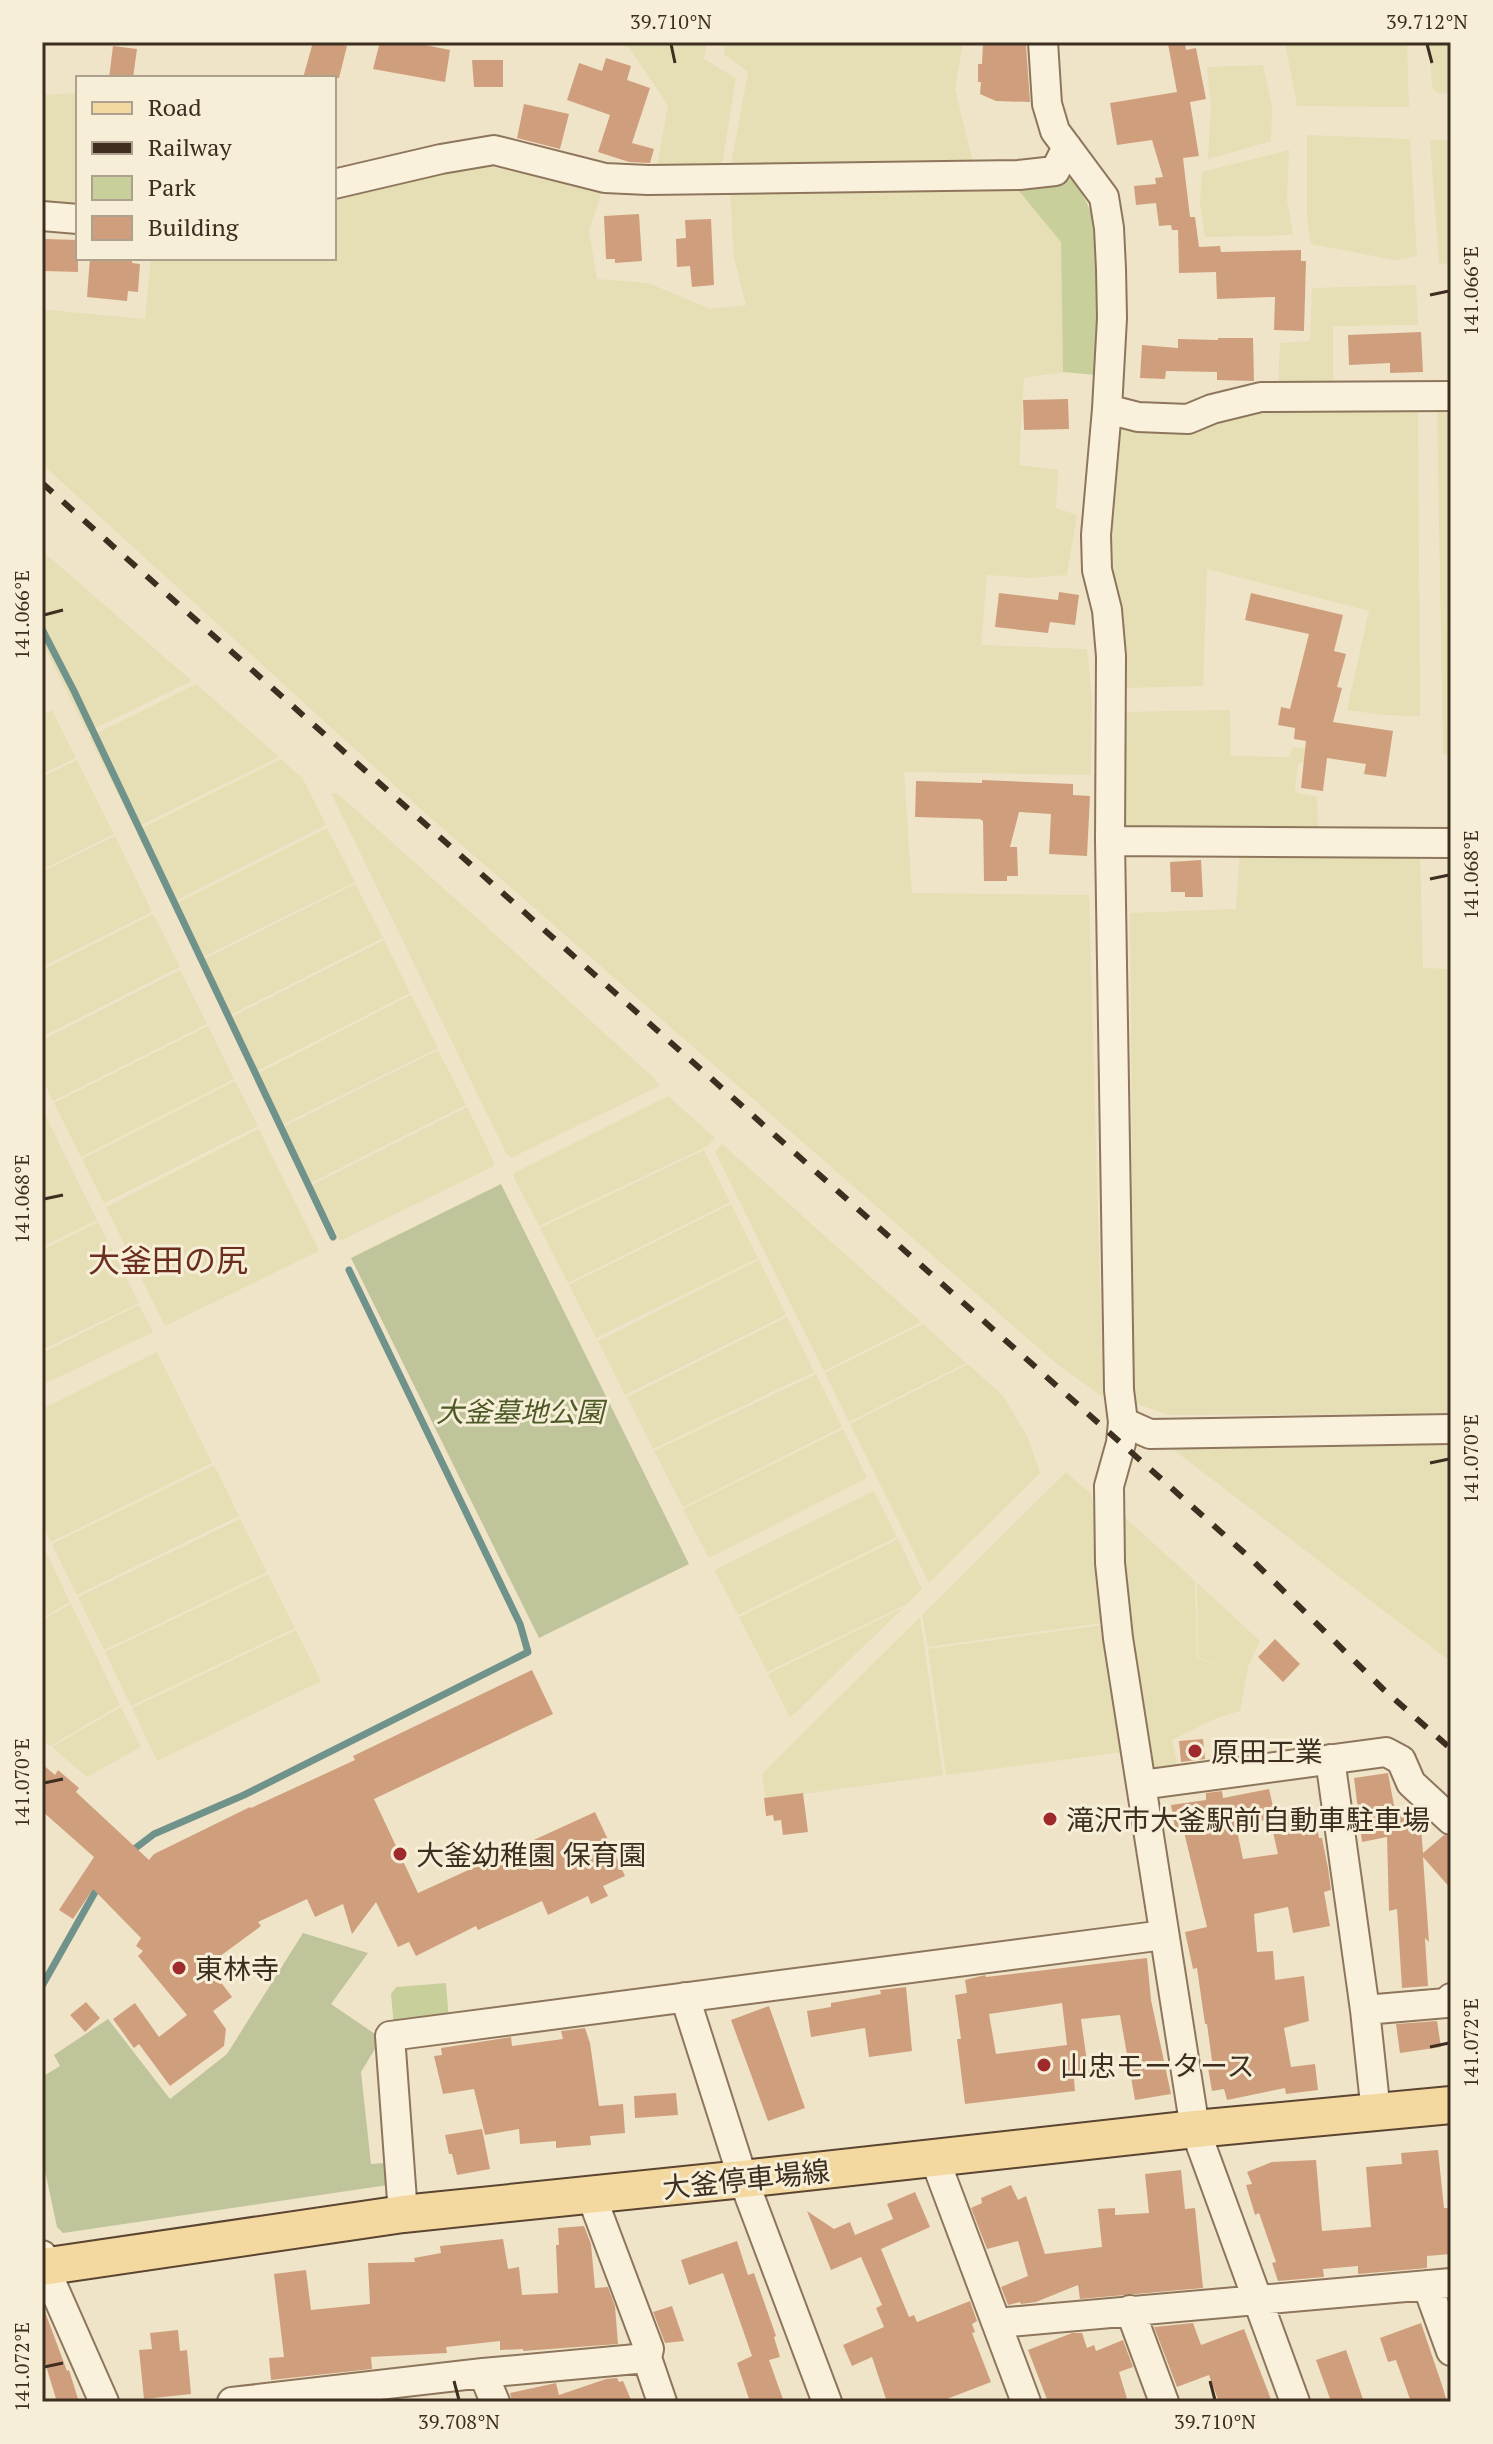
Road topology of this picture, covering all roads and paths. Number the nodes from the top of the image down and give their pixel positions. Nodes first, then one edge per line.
1 (1043, 42) edge
2 (1067, 147) junction
3 (336, 184) edge
4 (42, 216) edge
5 (76, 219) edge
6 (1451, 396) edge
7 (1107, 409) junction
8 (1110, 841) junction
9 (1451, 843) edge
10 (1123, 1422) junction
11 (1451, 1429) edge
12 (1330, 1759) junction
13 (1141, 1785) junction
14 (1451, 1820) edge
15 (1164, 1935) junction
16 (685, 1997) junction
17 (1451, 1998) edge
18 (1365, 2010) junction
19 (1451, 2105) edge
20 (1376, 2113) junction
21 (1195, 2129) junction
22 (934, 2157) junction
23 (743, 2179) junction
24 (591, 2195) junction
25 (403, 2214) junction
26 (43, 2262) edge
27 (1439, 2284) edge
28 (1258, 2300) junction
29 (1130, 2310) junction
30 (997, 2323) junction
31 (1451, 2351) edge
32 (647, 2358) junction
33 (483, 2373) junction
34 (325, 2396) edge
35 (104, 2402) edge
36 (232, 2402) edge
37 (495, 2402) edge
38 (662, 2402) edge
39 (827, 2402) edge
40 (1026, 2402) edge
41 (1164, 2402) edge
42 (1295, 2402) edge

1 - 2 street
2 - 3 street
2 - 7 street
4 - 5 street
6 - 7 street
7 - 8 street
8 - 9 street
8 - 10 street
10 - 11 street
10 - 13 street
12 - 13 street
12 - 14 street
12 - 18 street
13 - 15 street
15 - 16 street
15 - 21 street
16 - 23 street
16 - 25 street
17 - 18 street
18 - 20 street
19 - 20 main road, 大釜停車場線
20 - 21 main road, 大釜停車場線
21 - 22 main road, 大釜停車場線
21 - 28 street
22 - 23 main road, 大釜停車場線
22 - 30 street
23 - 24 main road, 大釜停車場線
23 - 39 street
24 - 25 main road, 大釜停車場線
24 - 32 street
25 - 26 main road, 大釜停車場線
26 - 35 street
27 - 28 street
27 - 31 street
28 - 29 street
28 - 42 street
29 - 30 street
29 - 41 street
30 - 40 street
32 - 33 street
32 - 38 street
33 - 34 street
33 - 37 street
34 - 36 street

